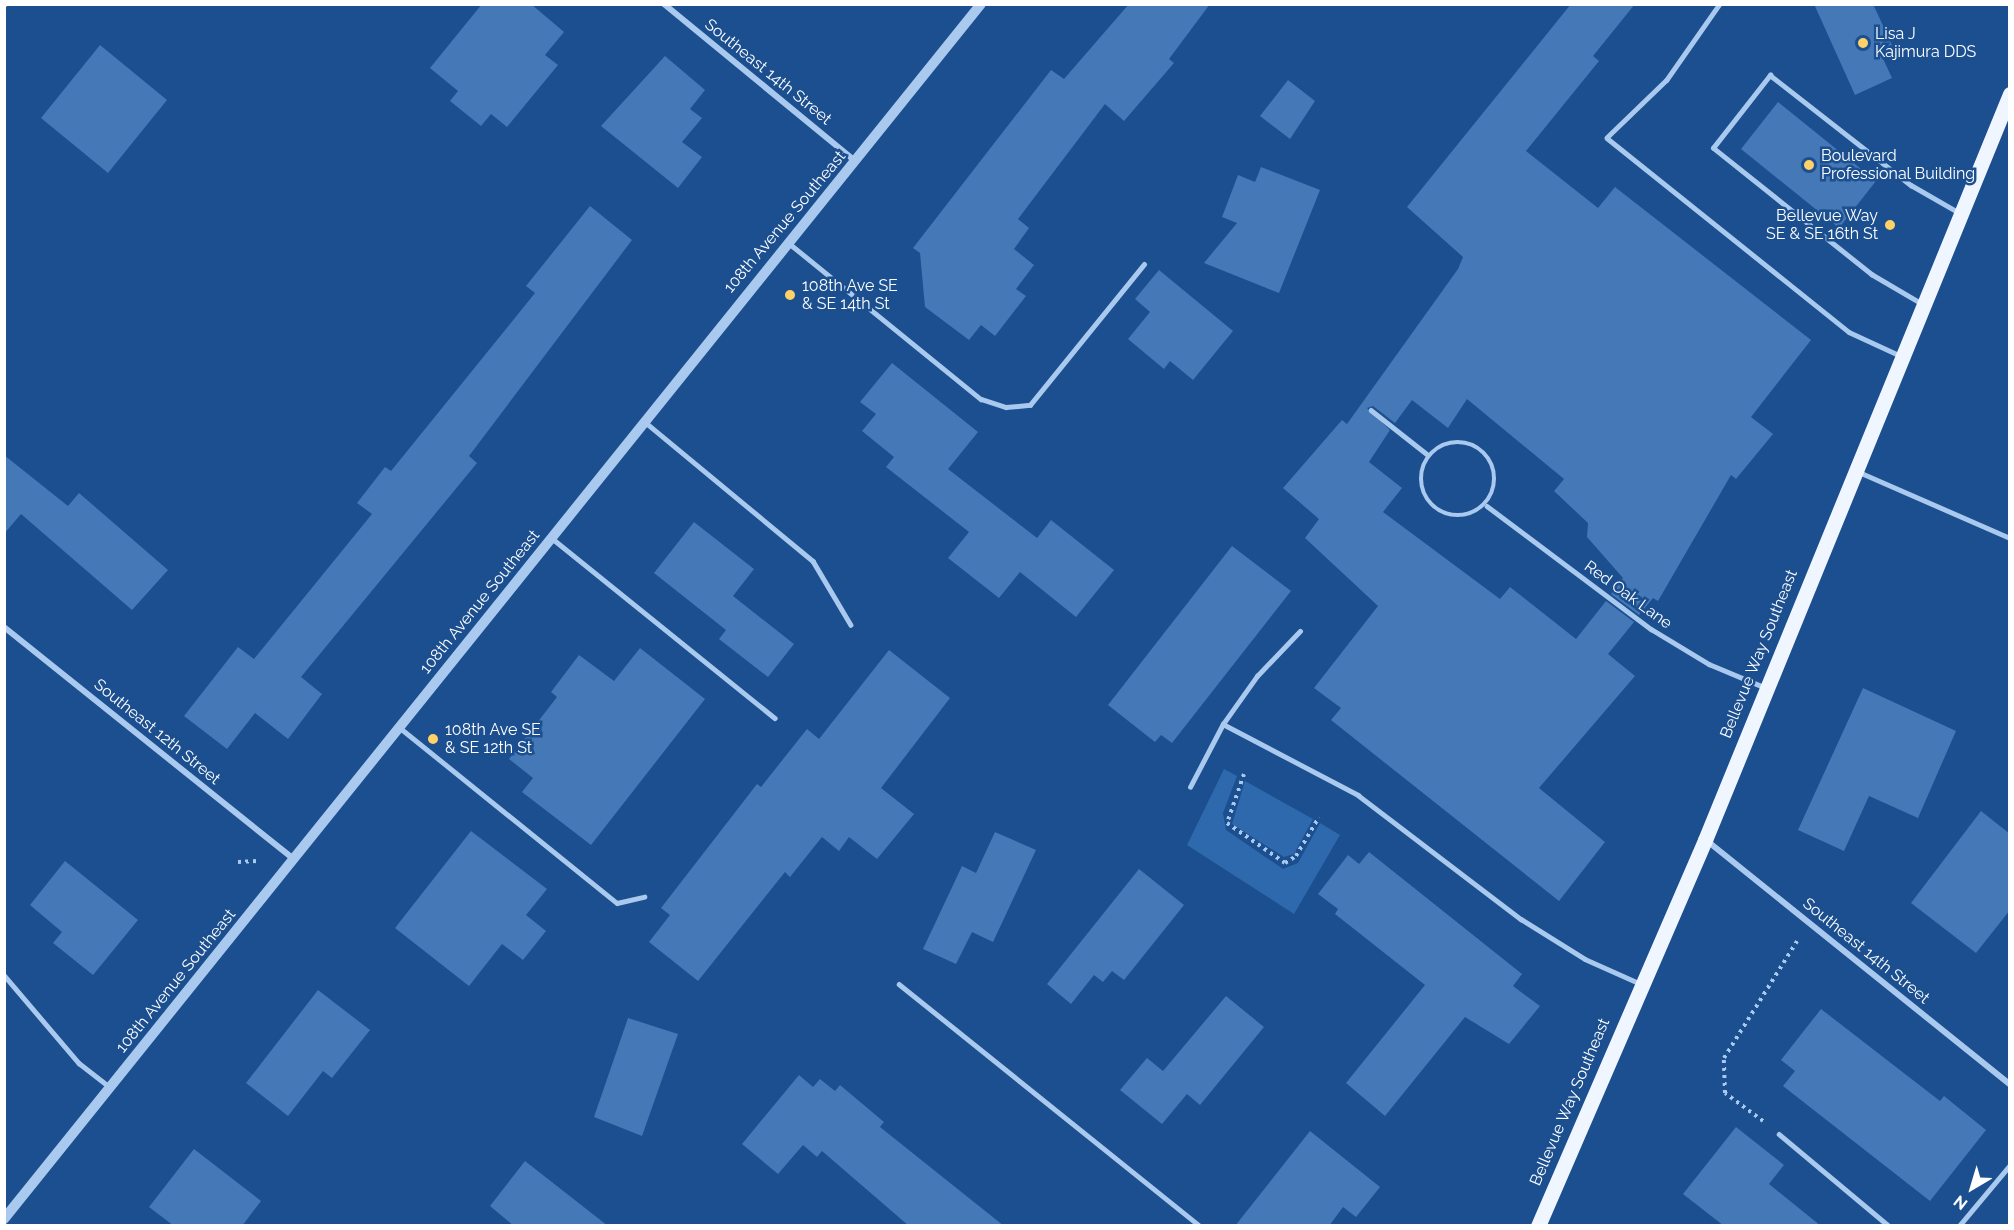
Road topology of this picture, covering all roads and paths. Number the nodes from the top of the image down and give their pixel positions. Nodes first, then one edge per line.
1 (664, 4) edge
2 (981, 4) edge
3 (1720, 4) edge
4 (2010, 94) edge
5 (855, 161) junction
6 (1959, 213) junction
7 (788, 242) junction
8 (1144, 264) dead end
9 (1920, 303) junction
10 (1899, 355) junction
11 (1371, 410) dead end
12 (643, 420) junction
13 (1427, 454) junction
14 (1854, 469) junction
15 (1487, 506) junction
16 (551, 537) junction
17 (2010, 538) edge
18 (851, 625) dead end
19 (4, 627) edge
20 (1300, 631) dead end
21 (1764, 687) junction
22 (775, 718) dead end
23 (1223, 724) junction
24 (399, 727) junction
25 (1244, 774) dead end
26 (1190, 787) dead end
27 (1319, 817) dead end
28 (1705, 840) junction
29 (292, 858) junction
30 (644, 897) dead end
31 (1809, 923) junction
32 (4, 975) edge
33 (1639, 983) junction
34 (899, 984) dead end
35 (2010, 1084) edge
36 (110, 1087) junction
37 (1779, 1134) joint
38 (2010, 1165) edge
39 (4, 1219) edge
40 (1200, 1226) edge
41 (1538, 1226) edge
42 (1889, 1226) edge
43 (1959, 1226) edge

1 - 5 street, Southeast 14th Street
2 - 5 street, 108th Avenue Southeast
3 - 10 lane
4 - 6 main road, Bellevue Way Southeast
5 - 7 street, 108th Avenue Southeast
6 - 9 main road, Bellevue Way Southeast
6 - 9 lane
7 - 8 lane
7 - 12 street, 108th Avenue Southeast
9 - 10 main road, Bellevue Way Southeast
10 - 14 main road, Bellevue Way Southeast
11 - 13 lane
12 - 16 street, 108th Avenue Southeast
12 - 18 lane
13 - 15 lane
13 - 15 lane
14 - 17 lane
14 - 21 main road, Bellevue Way Southeast
15 - 21 lane, Red Oak Lane
16 - 22 lane
16 - 24 street, 108th Avenue Southeast
19 - 29 street, Southeast 12th Street
20 - 23 lane
21 - 28 main road, Bellevue Way Southeast
23 - 26 lane
23 - 33 lane
24 - 29 street, 108th Avenue Southeast
24 - 30 lane
25 - 27 path
28 - 31 street, Southeast 14th Street
28 - 33 main road, Bellevue Way Southeast
29 - 36 street, 108th Avenue Southeast
31 - 35 street, Southeast 14th Street
31 - 37 path
32 - 36 lane
33 - 41 main road, Bellevue Way Southeast
34 - 40 lane
36 - 39 street, 108th Avenue Southeast
37 - 42 lane
38 - 43 lane

